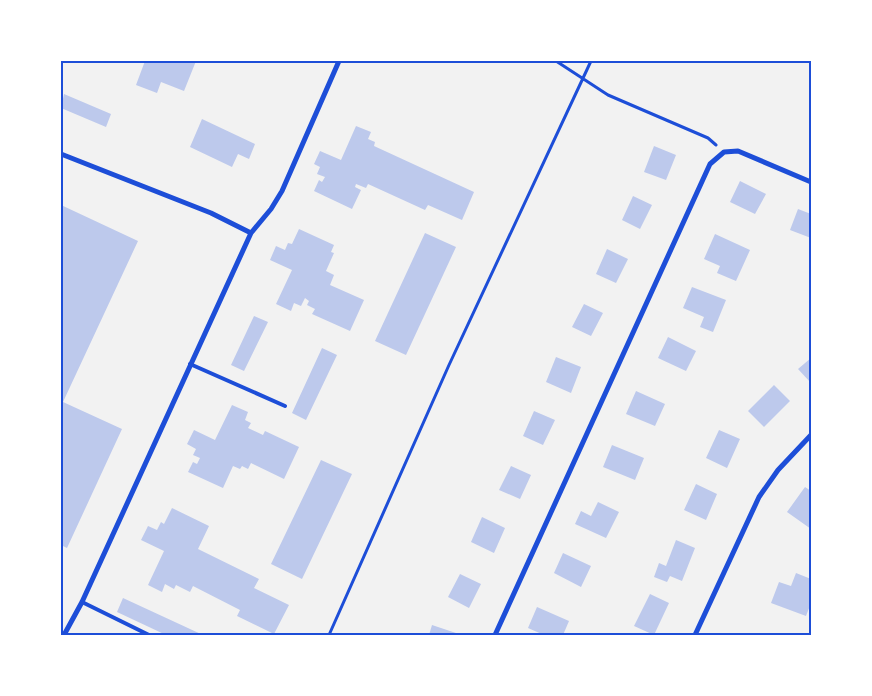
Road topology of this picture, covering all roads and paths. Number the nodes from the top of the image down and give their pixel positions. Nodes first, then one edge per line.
1 (339, 61) edge
2 (556, 61) edge
3 (591, 61) edge
4 (583, 80) junction
5 (724, 152) junction
6 (61, 154) edge
7 (811, 182) edge
8 (251, 233) junction
9 (190, 364) junction
10 (285, 406) dead end
11 (811, 435) edge
12 (82, 602) junction
13 (64, 635) edge
14 (150, 635) edge
15 (328, 635) edge
16 (495, 635) edge
17 (695, 635) edge

1 - 8 street
2 - 4 path
3 - 4 path
4 - 5 path
4 - 15 path
5 - 7 street
5 - 16 street
6 - 8 street
8 - 9 street
9 - 10 lane
9 - 12 street
11 - 17 street
12 - 13 street
12 - 14 lane

